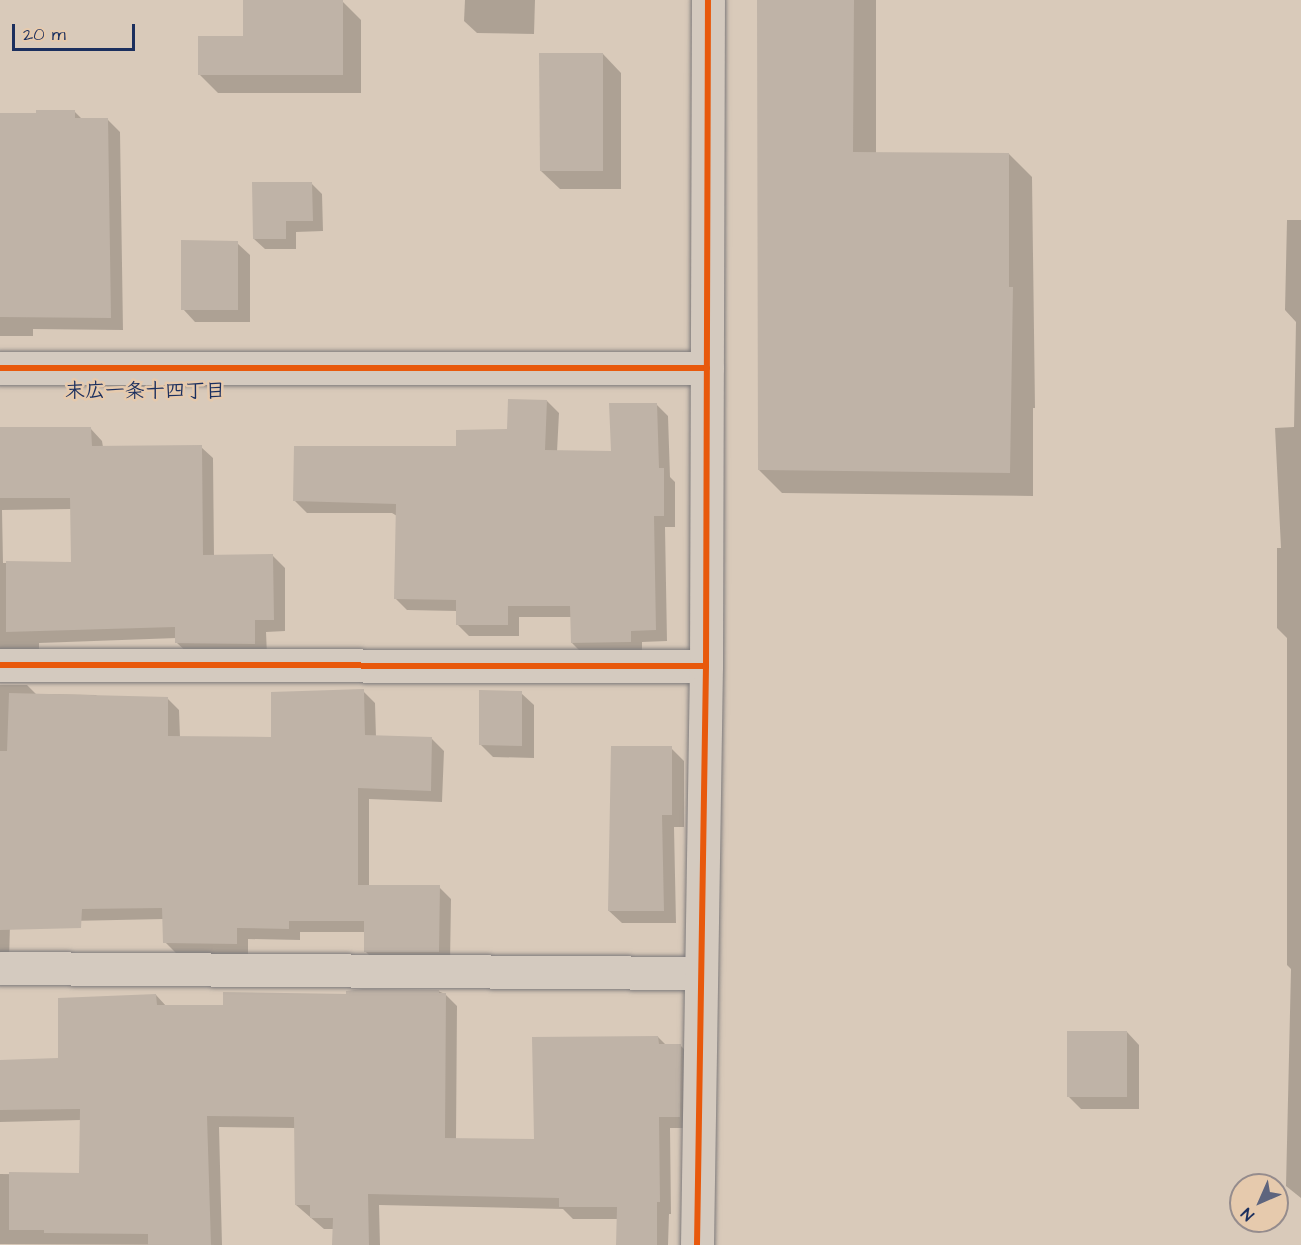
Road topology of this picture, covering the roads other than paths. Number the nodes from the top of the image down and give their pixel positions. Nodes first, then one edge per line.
1 (708, 0) edge
2 (0, 368) edge
3 (707, 368) junction
4 (0, 665) edge
5 (706, 666) junction
6 (0, 968) edge
7 (701, 974) junction
8 (697, 1245) edge

1 - 3 street
2 - 3 street
3 - 5 street
4 - 5 street
5 - 7 street
6 - 7 street
7 - 8 street

